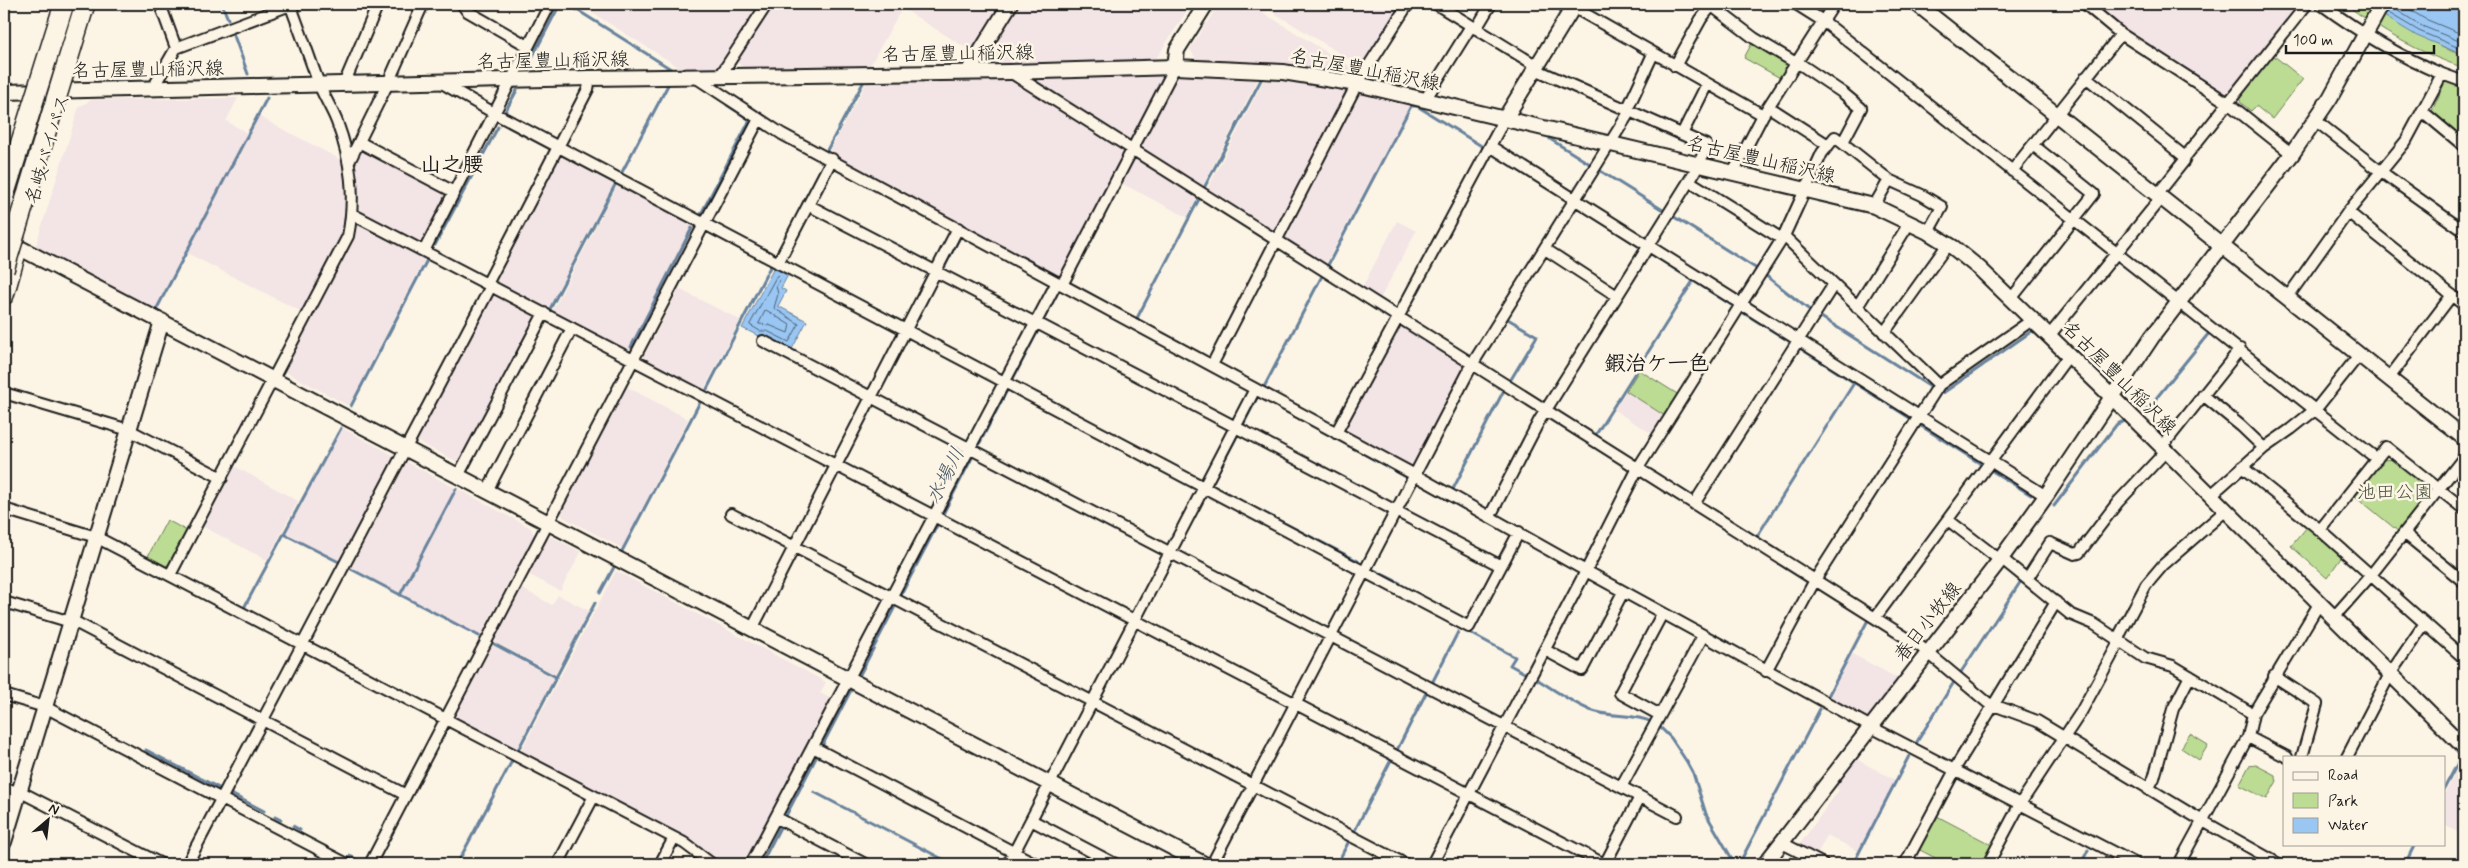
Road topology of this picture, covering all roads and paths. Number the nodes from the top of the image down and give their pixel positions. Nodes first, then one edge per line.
1 (60, 4) edge
2 (64, 4) edge
3 (76, 4) edge
4 (85, 4) edge
5 (95, 4) edge
6 (160, 4) edge
7 (291, 4) edge
8 (378, 4) edge
9 (422, 4) edge
10 (462, 4) edge
11 (550, 4) edge
12 (767, 4) edge
13 (1010, 4) edge
14 (1206, 4) edge
15 (1408, 4) edge
16 (1436, 4) edge
17 (1492, 4) edge
18 (1796, 4) edge
19 (1834, 4) edge
20 (1917, 4) edge
21 (2085, 4) edge
22 (2307, 4) edge
23 (2321, 4) edge
24 (2382, 4) edge
25 (1712, 5) edge
26 (1574, 6) edge
27 (1823, 21) junction
28 (1474, 27) junction
29 (2368, 31) junction
30 (2121, 34) junction
31 (528, 46) junction
32 (176, 48) junction
33 (1653, 54) junction
34 (1796, 63) junction
35 (1175, 66) junction
36 (1675, 66) junction
37 (1536, 67) junction
38 (968, 72) junction
39 (1010, 72) junction
40 (2442, 74) junction
41 (720, 76) junction
42 (695, 77) junction
43 (590, 78) junction
44 (2086, 78) junction
45 (510, 81) junction
46 (440, 82) junction
47 (2464, 82) edge
48 (388, 83) junction
49 (344, 84) junction
50 (1357, 84) junction
51 (1707, 84) junction
52 (320, 85) junction
53 (153, 88) junction
54 (66, 90) junction
55 (33, 91) junction
56 (4, 92) edge
57 (1425, 100) junction
58 (2228, 103) junction
59 (1629, 110) junction
60 (1766, 111) junction
61 (2422, 111) junction
62 (494, 114) junction
63 (2057, 115) junction
64 (759, 119) junction
65 (1504, 120) junction
66 (2315, 120) junction
67 (1682, 134) junction
68 (359, 142) junction
69 (1843, 142) junction
70 (1611, 144) junction
71 (2033, 144) junction
72 (1828, 145) junction
73 (1490, 146) junction
74 (2464, 146) edge
75 (558, 147) junction
76 (1132, 149) junction
77 (2292, 154) junction
78 (2185, 157) junction
79 (832, 159) junction
80 (349, 162) junction
81 (1699, 165) junction
82 (2012, 171) junction
83 (2380, 171) junction
84 (1733, 173) junction
85 (1889, 180) junction
86 (1689, 181) junction
87 (4, 186) edge
88 (1806, 191) junction
89 (454, 192) junction
90 (4, 196) edge
91 (2159, 197) junction
92 (1576, 200) junction
93 (808, 205) junction
94 (1874, 206) junction
95 (4, 207) edge
96 (2348, 212) junction
97 (352, 214) junction
98 (2074, 220) junction
99 (1910, 222) junction
100 (705, 224) junction
101 (958, 228) junction
102 (2464, 230) edge
103 (1928, 232) junction
104 (1783, 238) junction
105 (1276, 240) junction
106 (1948, 244) junction
107 (1648, 246) junction
108 (2221, 246) junction
109 (18, 247) junction
110 (1545, 249) junction
111 (424, 251) junction
112 (2116, 254) junction
113 (778, 262) junction
114 (4, 270) edge
115 (936, 272) junction
116 (1060, 284) junction
117 (1834, 284) junction
118 (489, 285) junction
119 (4, 295) edge
120 (1617, 296) junction
121 (2452, 296) junction
122 (2287, 298) junction
123 (2010, 299) junction
124 (2178, 303) junction
125 (1741, 304) junction
126 (2464, 305) edge
127 (1857, 307) junction
128 (544, 313) junction
129 (1399, 316) junction
130 (2032, 320) junction
131 (162, 321) junction
132 (1038, 324) junction
133 (572, 328) junction
134 (906, 331) junction
135 (1884, 333) junction
136 (2049, 336) junction
137 (1798, 340) junction
138 (763, 341) dead end
139 (2240, 349) junction
140 (2069, 355) junction
141 (2359, 355) junction
142 (634, 360) junction
143 (1473, 363) junction
144 (1212, 365) junction
145 (2388, 378) junction
146 (274, 380) junction
147 (1008, 385) junction
148 (1938, 385) junction
149 (1255, 389) junction
150 (4, 393) edge
151 (2203, 395) junction
152 (871, 397) junction
153 (2112, 397) junction
154 (2316, 409) junction
155 (1546, 410) junction
156 (1919, 416) junction
157 (1235, 427) junction
158 (129, 430) junction
159 (1336, 433) junction
160 (2464, 438) edge
161 (2264, 448) junction
162 (406, 449) junction
163 (2164, 449) junction
164 (974, 450) junction
165 (2464, 457) edge
166 (2377, 459) junction
167 (1991, 462) junction
168 (837, 464) junction
169 (2242, 467) junction
170 (1638, 468) junction
171 (1415, 475) junction
172 (458, 476) junction
173 (222, 478) junction
174 (1204, 488) junction
175 (2439, 489) junction
176 (487, 491) junction
177 (2046, 496) junction
178 (2210, 496) junction
179 (1694, 504) junction
180 (4, 509) edge
181 (2464, 509) edge
182 (1396, 511) junction
183 (2225, 511) junction
184 (731, 514) dead end
185 (1490, 516) junction
186 (939, 517) junction
187 (1948, 520) junction
188 (549, 523) junction
189 (2320, 530) junction
190 (1519, 532) junction
191 (2404, 534) junction
192 (96, 537) junction
193 (795, 547) junction
194 (1169, 553) junction
195 (2001, 559) junction
196 (1501, 566) junction
197 (1586, 571) junction
198 (1364, 572) junction
199 (2371, 574) junction
200 (170, 575) junction
201 (2027, 579) junction
202 (1815, 580) junction
203 (2464, 582) edge
204 (1623, 592) junction
205 (896, 599) junction
206 (4, 602) edge
207 (2056, 602) junction
208 (2318, 604) junction
209 (1662, 614) junction
210 (1875, 618) junction
211 (2333, 618) junction
212 (1135, 620) junction
213 (71, 621) junction
214 (2425, 623) junction
215 (752, 629) junction
216 (1703, 636) junction
217 (1331, 637) junction
218 (2120, 640) junction
219 (303, 644) junction
220 (1545, 650) junction
221 (1928, 654) junction
222 (2464, 658) edge
223 (1766, 671) junction
224 (2390, 674) junction
225 (2190, 676) junction
226 (2274, 676) junction
227 (848, 679) junction
228 (4, 695) edge
229 (1092, 702) junction
230 (1296, 703) junction
231 (1994, 705) junction
232 (45, 707) junction
233 (2252, 714) junction
234 (1660, 715) junction
235 (446, 719) junction
236 (263, 720) junction
237 (1504, 727) junction
238 (1871, 727) junction
239 (2064, 737) junction
240 (2248, 737) junction
241 (2464, 746) edge
242 (817, 749) junction
243 (2284, 756) edge
244 (2302, 756) edge
245 (2348, 756) edge
246 (1954, 770) junction
247 (1050, 784) junction
248 (1253, 786) junction
249 (1621, 787) junction
250 (4, 788) edge
251 (2148, 789) junction
252 (19, 792) junction
253 (1469, 794) junction
254 (406, 795) junction
255 (594, 796) junction
256 (1640, 797) junction
257 (222, 799) junction
258 (2020, 804) junction
259 (1677, 816) dead end
260 (1031, 820) junction
261 (2201, 820) junction
262 (783, 821) dead end
263 (674, 838) junction
264 (4, 842) edge
265 (1782, 843) junction
266 (1014, 853) junction
267 (161, 864) edge
268 (187, 864) edge
269 (347, 864) edge
270 (370, 864) edge
271 (558, 864) edge
272 (660, 864) edge
273 (712, 864) edge
274 (751, 864) edge
275 (865, 864) edge
276 (1008, 864) edge
277 (1036, 864) edge
278 (1115, 864) edge
279 (1204, 864) edge
280 (1212, 864) edge
281 (1405, 864) edge
282 (1432, 864) edge
283 (1604, 864) edge
284 (1765, 864) edge
285 (1823, 864) edge
286 (1905, 864) edge
287 (1988, 864) edge
288 (2136, 864) edge
289 (2179, 864) edge
290 (2279, 864) edge

1 - 55 highway, 名岐バイパス
2 - 90 highway, bridge
3 - 55 highway
4 - 114 highway, bridge
5 - 54 highway, 名岐バイパス
6 - 32 street
7 - 32 street
7 - 52 street
8 - 49 street
9 - 48 street
10 - 31 street
11 - 31 street
12 - 41 street
13 - 38 street
14 - 35 street
15 - 50 street
16 - 28 street
17 - 28 street
18 - 27 street
19 - 27 street
20 - 63 street
21 - 30 street
22 - 58 street
23 - 29 street
24 - 29 street, 春日小牧線
25 - 34 street
25 - 36 street
26 - 33 street
26 - 37 street
27 - 34 street
27 - 82 street
28 - 37 street
28 - 57 street
29 - 40 street
29 - 66 street, 春日小牧線
30 - 44 street
30 - 58 street
31 - 45 street
32 - 53 street
33 - 36 street
33 - 59 street
34 - 60 street
34 - 69 street
35 - 39 street, 名古屋豊山稲沢線
35 - 50 street, 名古屋豊山稲沢線
35 - 76 street
36 - 51 street
37 - 59 street
37 - 65 street
38 - 39 street, 名古屋豊山稲沢線
38 - 41 street, 名古屋豊山稲沢線
39 - 76 street
40 - 47 street
40 - 61 street
41 - 42 street, 名古屋豊山稲沢線
42 - 43 street, 名古屋豊山稲沢線
42 - 64 street
43 - 45 street, 名古屋豊山稲沢線
43 - 75 street
44 - 63 street
44 - 78 street
45 - 46 street, 名古屋豊山稲沢線
45 - 62 street
46 - 48 street, 名古屋豊山稲沢線
46 - 62 street
48 - 49 street, 名古屋豊山稲沢線
48 - 68 street
49 - 52 street, 名古屋豊山稲沢線
50 - 57 street, 名古屋豊山稲沢線
50 - 105 street
51 - 60 street
51 - 67 street
52 - 53 street, 名古屋豊山稲沢線
52 - 80 street
53 - 54 street, 名古屋豊山稲沢線
54 - 55 street, 名古屋豊山稲沢線
54 - 95 highway
54 - 109 highway, 名岐バイパス
55 - 56 street, 名古屋豊山稲沢線
55 - 87 highway, 名岐バイパス
57 - 65 street, 名古屋豊山稲沢線
58 - 77 street
58 - 78 street
59 - 67 street
59 - 70 street
60 - 72 street
60 - 84 street
61 - 74 street
61 - 83 street
62 - 75 street
62 - 89 street
63 - 71 street
63 - 91 street
64 - 79 street
64 - 100 street
65 - 70 street, 名古屋豊山稲沢線
65 - 73 street
66 - 77 street, 春日小牧線
66 - 83 street
67 - 81 street
68 - 80 street
68 - 89 street
69 - 72 street
69 - 85 street
70 - 81 street, 名古屋豊山稲沢線
70 - 92 street
71 - 82 street
71 - 98 street
72 - 88 street
73 - 92 street
73 - 129 street
75 - 100 street
75 - 118 street
76 - 105 street
76 - 116 street
77 - 108 street, 春日小牧線
78 - 91 street
79 - 93 street
79 - 101 street
80 - 97 street
81 - 84 street, 名古屋豊山稲沢線
81 - 86 street
82 - 98 street
83 - 96 street
83 - 102 street
84 - 88 street, 名古屋豊山稲沢線
85 - 94 street
85 - 103 street
86 - 104 street
86 - 107 street
88 - 94 street, 名古屋豊山稲沢線
88 - 104 street
89 - 111 street
91 - 108 street
91 - 112 street
92 - 107 street
92 - 110 street
93 - 113 street
93 - 115 street
94 - 99 street, 名古屋豊山稲沢線
96 - 121 street
96 - 122 street
97 - 111 street
97 - 146 street
98 - 112 street
98 - 123 street
99 - 103 street, 名古屋豊山稲沢線
99 - 127 street
100 - 113 street
100 - 142 street
101 - 115 street
101 - 116 street
103 - 106 street, 名古屋豊山稲沢線
104 - 117 street
104 - 125 street
105 - 129 street
105 - 144 street
106 - 123 street, 名古屋豊山稲沢線
106 - 135 street
107 - 120 street
107 - 125 street
108 - 122 street
108 - 124 street, 春日小牧線
109 - 119 highway, 名岐バイパス
109 - 131 street
110 - 120 street
110 - 143 street
111 - 118 street
112 - 124 street
112 - 136 street
113 - 134 street
115 - 132 street
115 - 134 street
116 - 132 street
116 - 144 street
117 - 127 street
117 - 137 street
118 - 128 street
118 - 162 street
120 - 155 street
121 - 126 street
121 - 145 street
122 - 141 street
123 - 130 street, 名古屋豊山稲沢線
124 - 139 street
124 - 153 street, 春日小牧線
125 - 137 street
125 - 170 street
127 - 135 street
128 - 133 street
128 - 172 street
129 - 143 street
129 - 159 street
130 - 136 street, 名古屋豊山稲沢線
130 - 148 street
131 - 146 street
131 - 158 street
132 - 147 street
132 - 157 street
133 - 142 street
133 - 176 street
134 - 147 street
134 - 152 street
135 - 148 street
136 - 140 street, 名古屋豊山稲沢線
137 - 156 street
137 - 179 street
138 - 152 street
139 - 151 street
139 - 154 street
140 - 153 street, 名古屋豊山稲沢線
140 - 167 street
141 - 145 street
141 - 154 street
142 - 168 street
142 - 188 street
143 - 155 street
143 - 171 street
144 - 149 street
145 - 160 street
146 - 162 street
146 - 173 street
147 - 164 street
147 - 174 street
148 - 156 street
149 - 157 street
149 - 159 street
150 - 158 street
151 - 161 street
151 - 163 street
152 - 164 street
152 - 168 street
153 - 163 street, 名古屋豊山稲沢線
153 - 177 street, 春日小牧線
154 - 161 street
154 - 166 street
155 - 170 street
155 - 185 street
156 - 167 street
156 - 202 street
157 - 174 street
157 - 182 street
158 - 173 street
158 - 192 street
159 - 171 street
161 - 169 street
162 - 172 street
162 - 219 street
163 - 178 street, 名古屋豊山稲沢線
163 - 201 street
164 - 186 street
164 - 194 street
165 - 175 street
166 - 175 street
166 - 189 street
167 - 177 street
167 - 187 street
168 - 186 street
168 - 193 street
169 - 178 street
169 - 189 street
170 - 179 street
170 - 197 street
171 - 182 street
171 - 185 street
172 - 176 street
173 - 200 street
174 - 194 street
174 - 198 street
175 - 181 street
175 - 191 street
176 - 188 street
177 - 195 street, 春日小牧線
178 - 183 street, 名古屋豊山稲沢線
179 - 202 street
180 - 192 street
182 - 196 street
182 - 198 street
183 - 208 street, 名古屋豊山稲沢線
183 - 218 street
184 - 193 street
185 - 190 street
186 - 205 street
186 - 212 street
187 - 195 street
187 - 210 street
188 - 215 street
188 - 235 street
189 - 199 street
190 - 196 street
190 - 197 street
191 - 199 street
191 - 203 street
192 - 200 street
192 - 213 street
193 - 205 street
193 - 215 street
194 - 212 street
194 - 217 street
195 - 201 street
195 - 221 street, 春日小牧線
196 - 198 street
197 - 204 street
197 - 220 street
198 - 217 street
199 - 211 street
199 - 214 street
200 - 219 street
201 - 207 street
202 - 210 street
202 - 223 street
204 - 209 street
204 - 220 street
205 - 227 street
205 - 229 street
206 - 213 street
207 - 218 street
207 - 231 street
208 - 211 street, 名古屋豊山稲沢線
208 - 226 street
209 - 216 street
209 - 234 street
210 - 221 street
211 - 224 street, 名古屋豊山稲沢線
212 - 229 street
212 - 230 street
213 - 232 street
213 - 236 street
214 - 222 street
214 - 224 street
215 - 227 street
216 - 223 street
216 - 234 street
217 - 230 street
217 - 237 street
218 - 225 street
218 - 239 street
219 - 235 street
219 - 236 street
220 - 237 street
221 - 231 street
221 - 238 street, 春日小牧線
223 - 238 street
224 - 241 street, 名古屋豊山稲沢線
224 - 245 street
225 - 233 street
225 - 251 street
226 - 233 street
226 - 244 street
227 - 242 street
227 - 247 street
228 - 232 street
229 - 247 street
229 - 248 street
230 - 248 street
230 - 253 street
231 - 239 street
231 - 246 street
232 - 252 street
232 - 257 street
233 - 240 street
234 - 249 street
235 - 254 street
235 - 255 street
236 - 254 street
236 - 257 street
237 - 249 street
237 - 253 street
238 - 246 street
238 - 265 street, 春日小牧線
239 - 251 street
239 - 258 street
240 - 243 street
240 - 261 street
242 - 266 street
242 - 274 street
246 - 258 street
246 - 286 street
247 - 260 street
247 - 279 street
248 - 280 street
248 - 281 street
249 - 256 street
250 - 252 street
251 - 261 street
252 - 264 street
252 - 267 street
253 - 282 street
253 - 283 street
254 - 270 street
255 - 263 street
255 - 271 street
256 - 259 street
256 - 283 street
257 - 268 street
257 - 269 street
258 - 287 street
258 - 288 street
260 - 266 street
260 - 278 street
261 - 289 street
261 - 290 street
262 - 275 street
263 - 272 street
263 - 273 street
265 - 284 street, 春日小牧線
265 - 285 street
266 - 276 street
266 - 277 street

